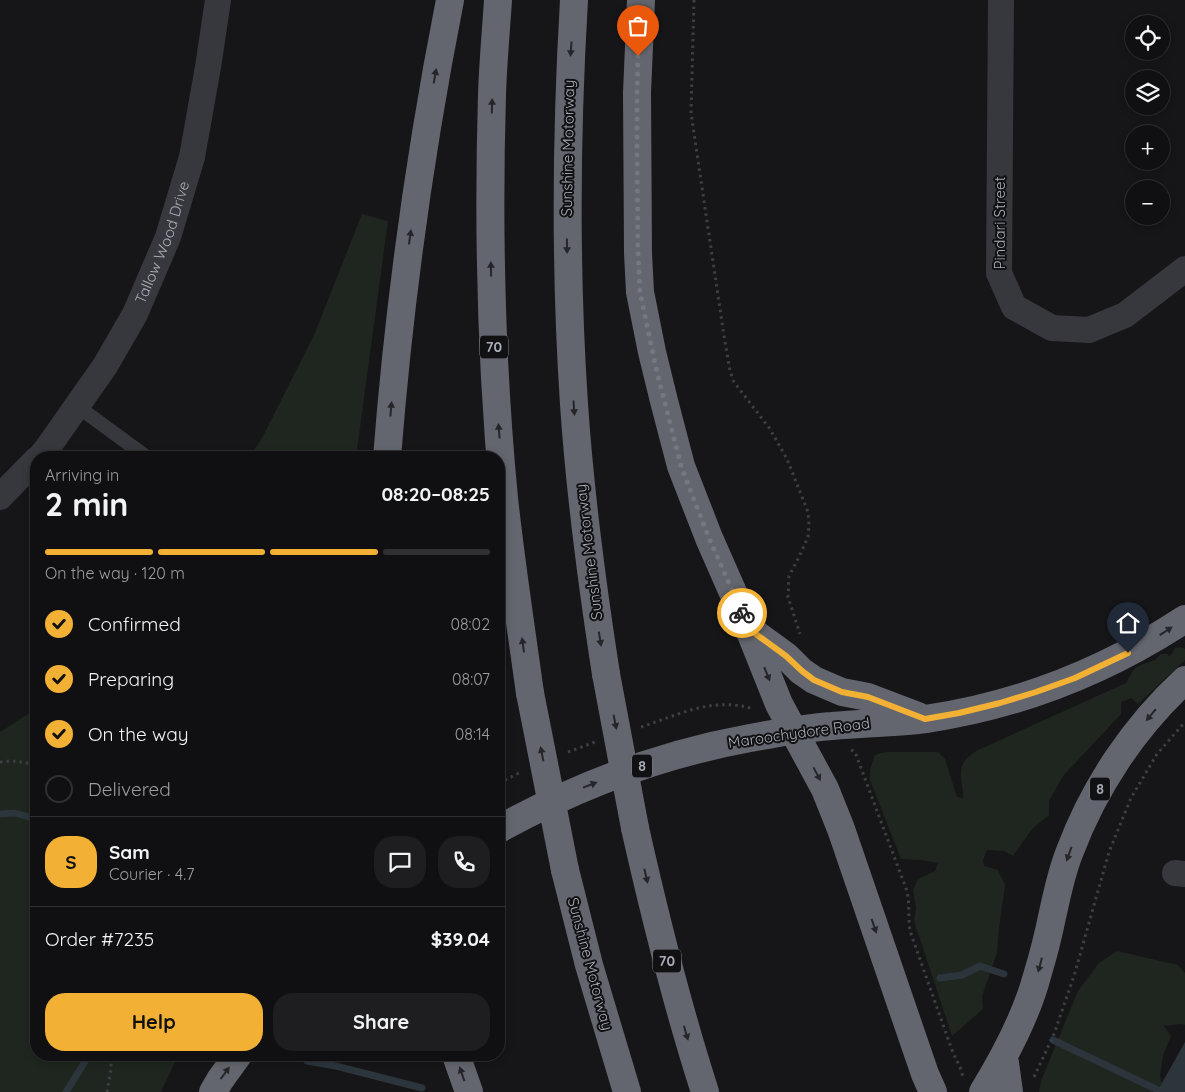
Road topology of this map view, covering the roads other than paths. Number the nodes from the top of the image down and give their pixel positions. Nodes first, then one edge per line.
1 (218, 0) edge
2 (450, 0) edge
3 (498, 0) edge
4 (574, 0) edge
5 (641, 0) edge
6 (1001, 0) edge
7 (1185, 269) edge
8 (77, 406) junction
9 (45, 451) edge
10 (138, 451) edge
11 (388, 451) edge
12 (500, 451) edge
13 (30, 466) edge
14 (0, 496) edge
15 (505, 507) edge
16 (1185, 619) edge
17 (749, 629) junction
18 (1185, 680) edge
19 (925, 719) junction
20 (794, 731) junction
21 (505, 826) edge
22 (1004, 1056) junction
23 (234, 1061) edge
24 (458, 1061) edge
25 (974, 1088) edge
26 (213, 1092) edge
27 (469, 1092) edge
28 (627, 1092) edge
29 (705, 1092) edge
30 (933, 1092) edge
31 (1009, 1092) edge

1 - 8 street, Tallow Wood Drive
11 -> 2 highway
12 -> 3 highway, Sunshine Motorway / 70, bridge
4 -> 29 highway, Sunshine Motorway / 70, bridge
5 - 17 highway
6 - 7 street, Pindari Street
8 - 9 street, Tallow Wood Drive
8 - 10 lane
13 - 14 street
28 -> 15 highway, Sunshine Motorway / 70, bridge
19 -> 16 highway, Maroochydore Road / 8
17 - 19 highway
17 -> 20 highway
18 -> 22 highway, 8
19 - 20 highway, Maroochydore Road / 8
21 -> 20 highway, Maroochydore Road / 8
20 -> 30 highway
22 - 25 highway, 8
22 - 31 highway
26 -> 23 highway
27 -> 24 highway

